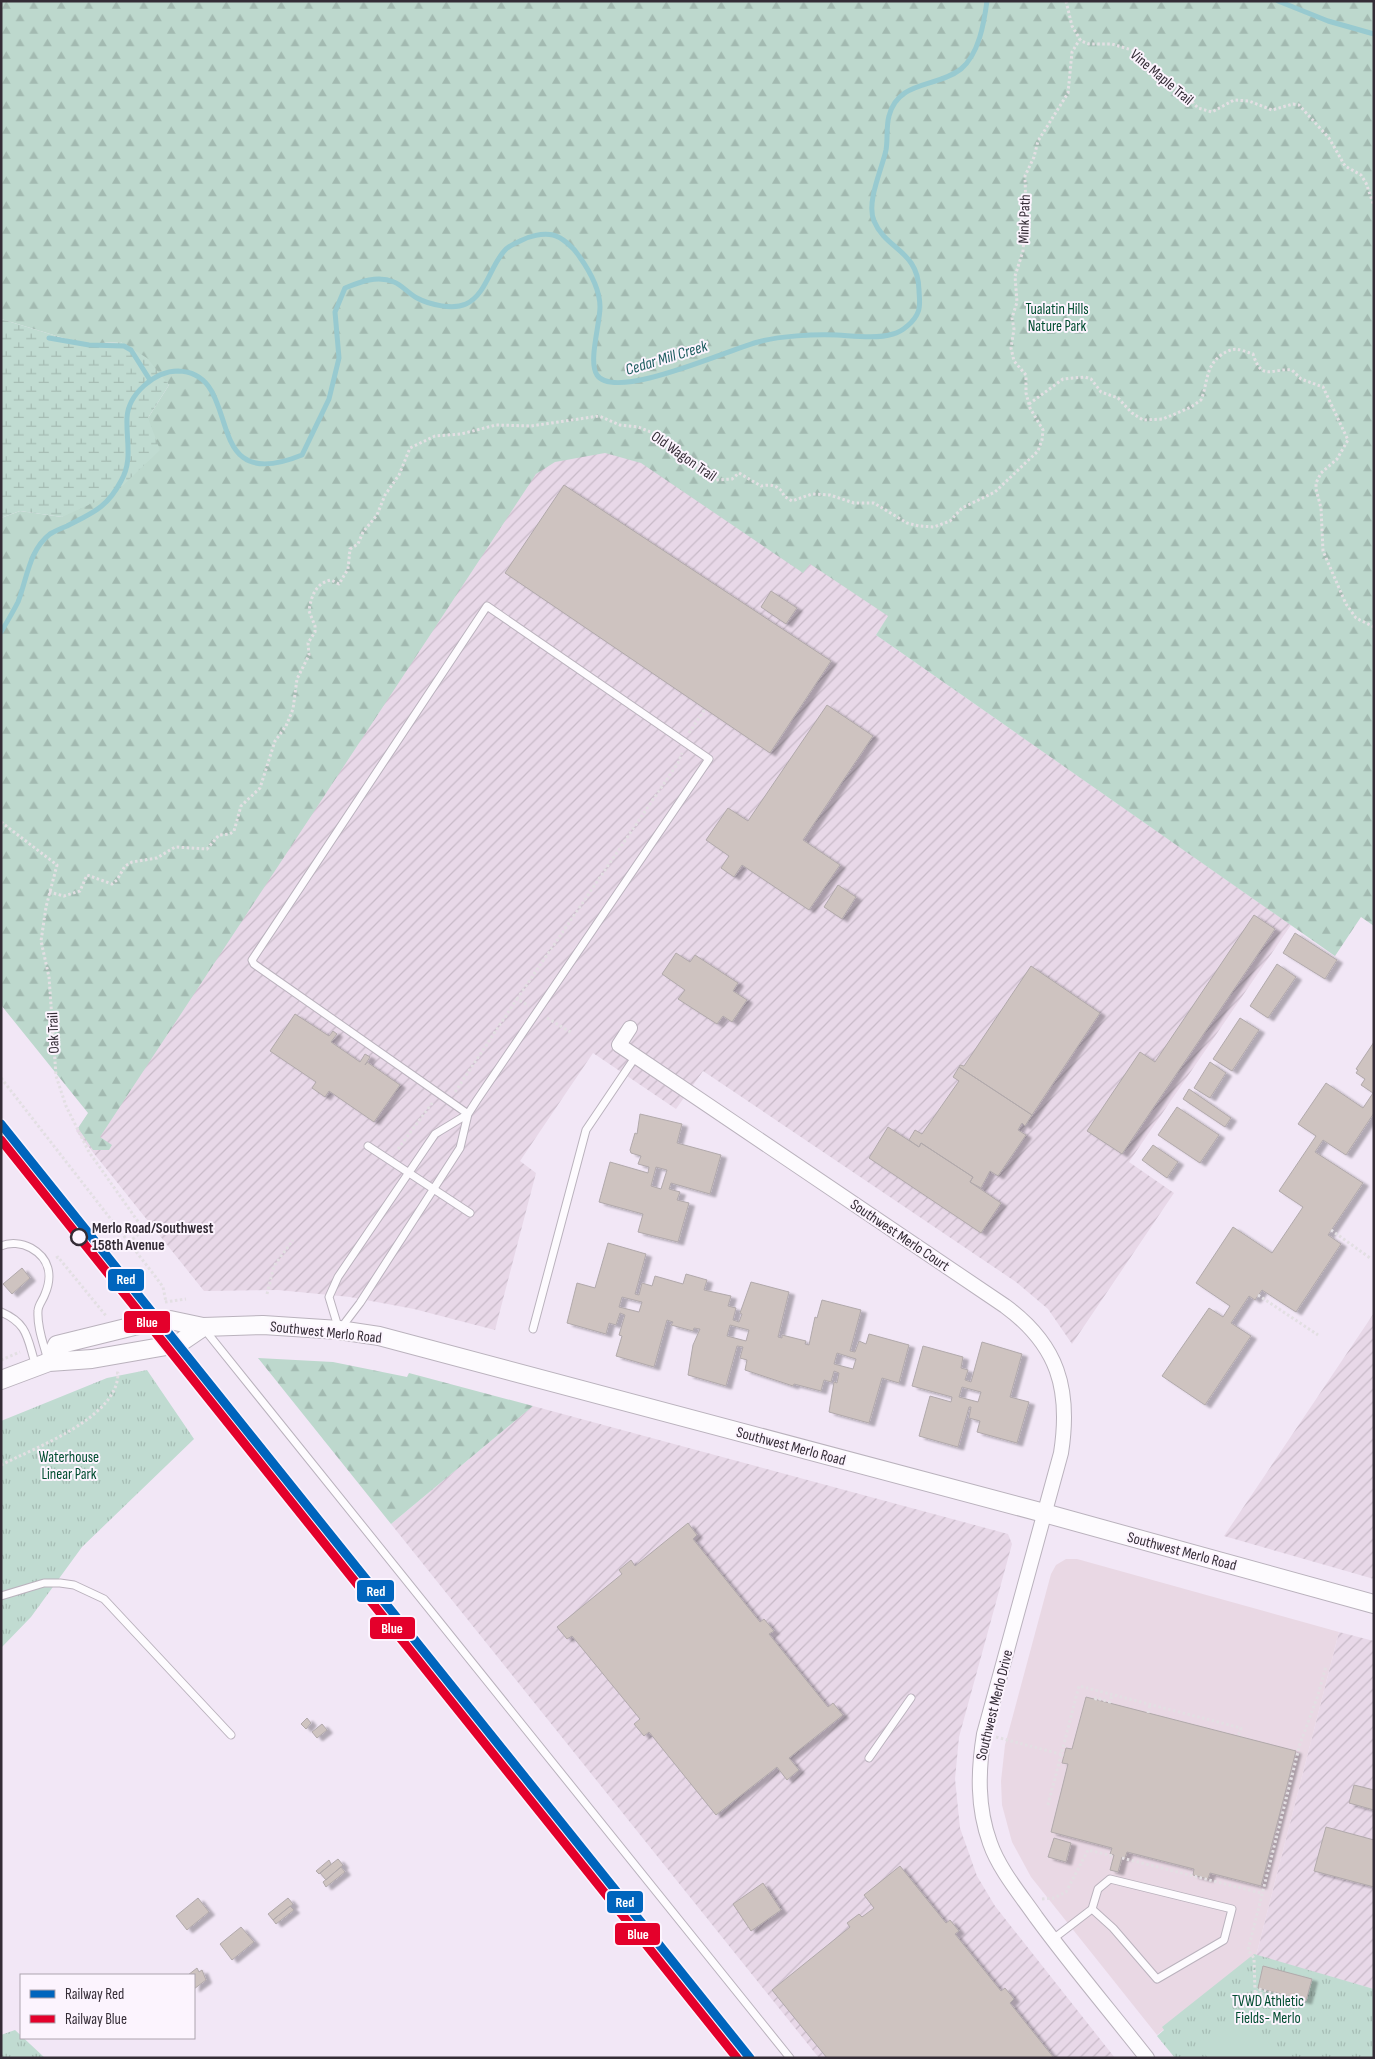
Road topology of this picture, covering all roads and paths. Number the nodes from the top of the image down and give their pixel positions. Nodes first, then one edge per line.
1 (1066, 1) edge
2 (1080, 39) junction
3 (1374, 206) edge
4 (1029, 404) junction
5 (1374, 627) edge
6 (705, 709) dead end
7 (684, 742) junction
8 (1, 822) edge
9 (49, 892) junction
10 (517, 999) junction
11 (537, 1012) junction
12 (630, 1028) dead end
13 (572, 1034) dead end
14 (636, 1056) junction
15 (1, 1078) edge
16 (444, 1097) junction
17 (468, 1114) junction
18 (368, 1146) dead end
19 (398, 1149) dead end
20 (408, 1173) junction
21 (432, 1189) junction
22 (470, 1213) dead end
23 (1331, 1230) dead end
24 (293, 1240) dead end
25 (129, 1242) junction
26 (1, 1246) edge
27 (1370, 1258) dead end
28 (46, 1262) junction
29 (267, 1294) dead end
30 (1258, 1295) dead end
31 (186, 1299) dead end
32 (128, 1300) dead end
33 (1, 1312) edge
34 (139, 1313) dead end
35 (109, 1320) dead end
36 (203, 1327) junction
37 (533, 1329) dead end
38 (339, 1330) junction
39 (1318, 1334) dead end
40 (42, 1364) junction
41 (118, 1373) dead end
42 (1, 1380) edge
43 (1, 1465) edge
44 (1044, 1513) junction
45 (1, 1596) edge
46 (1374, 1604) edge
47 (1326, 1666) dead end
48 (1112, 1695) junction
49 (911, 1698) dead end
50 (1095, 1700) dead end
51 (1150, 1704) junction
52 (1148, 1713) dead end
53 (231, 1734) dead end
54 (1238, 1736) dead end
55 (1003, 1739) dead end
56 (1063, 1755) junction
57 (869, 1758) dead end
58 (1048, 1806) dead end
59 (1113, 1856) dead end
60 (1122, 1858) dead end
61 (1261, 1893) junction
62 (1024, 1901) junction
63 (1092, 1909) junction
64 (1053, 1939) junction
65 (1260, 1989) dead end
66 (1255, 1992) junction
67 (1281, 1997) junction
68 (1305, 2001) dead end
69 (790, 2058) edge
70 (1147, 2058) edge

1 - 2 path
2 - 3 path, Vine Maple Trail
2 - 4 path, Mink Path
4 - 5 path
4 - 9 path, Old Wagon Trail
6 - 7 path
7 - 10 path
7 - 11 lane
7 - 16 lane
8 - 9 path, Oak Trail
9 - 25 path, Oak Trail
10 - 11 path
10 - 16 path
11 - 13 path
11 - 17 lane
12 - 14 street, Southwest Merlo Court
14 - 37 lane
14 - 44 street, Southwest Merlo Court
15 - 25 path
16 - 17 lane
16 - 19 path
17 - 20 lane
17 - 21 lane
18 - 20 lane
20 - 21 lane
20 - 38 lane
21 - 22 lane
21 - 38 lane
23 - 27 path
24 - 29 path
25 - 31 path
26 - 28 lane
28 - 35 path
28 - 40 lane
30 - 39 path
32 - 34 path
33 - 40 lane
36 - 38 street, Southwest Merlo Road
36 - 40 street
36 - 40 street, Southwest Merlo Road
36 - 69 lane
38 - 44 street, Southwest Merlo Road
40 - 42 street
41 - 43 path
44 - 46 street, Southwest Merlo Road
44 - 62 street, Southwest Merlo Drive
45 - 53 lane
47 - 61 path
48 - 50 path
48 - 51 path
48 - 56 path
49 - 57 lane
51 - 52 path
51 - 54 path
55 - 56 path
56 - 58 path
59 - 62 path
60 - 61 path
61 - 66 path
62 - 64 street, Southwest Merlo Drive
63 - 63 lane
63 - 64 lane
64 - 70 street, Southwest Merlo Drive
65 - 67 path
66 - 67 path
66 - 67 path
67 - 68 path

